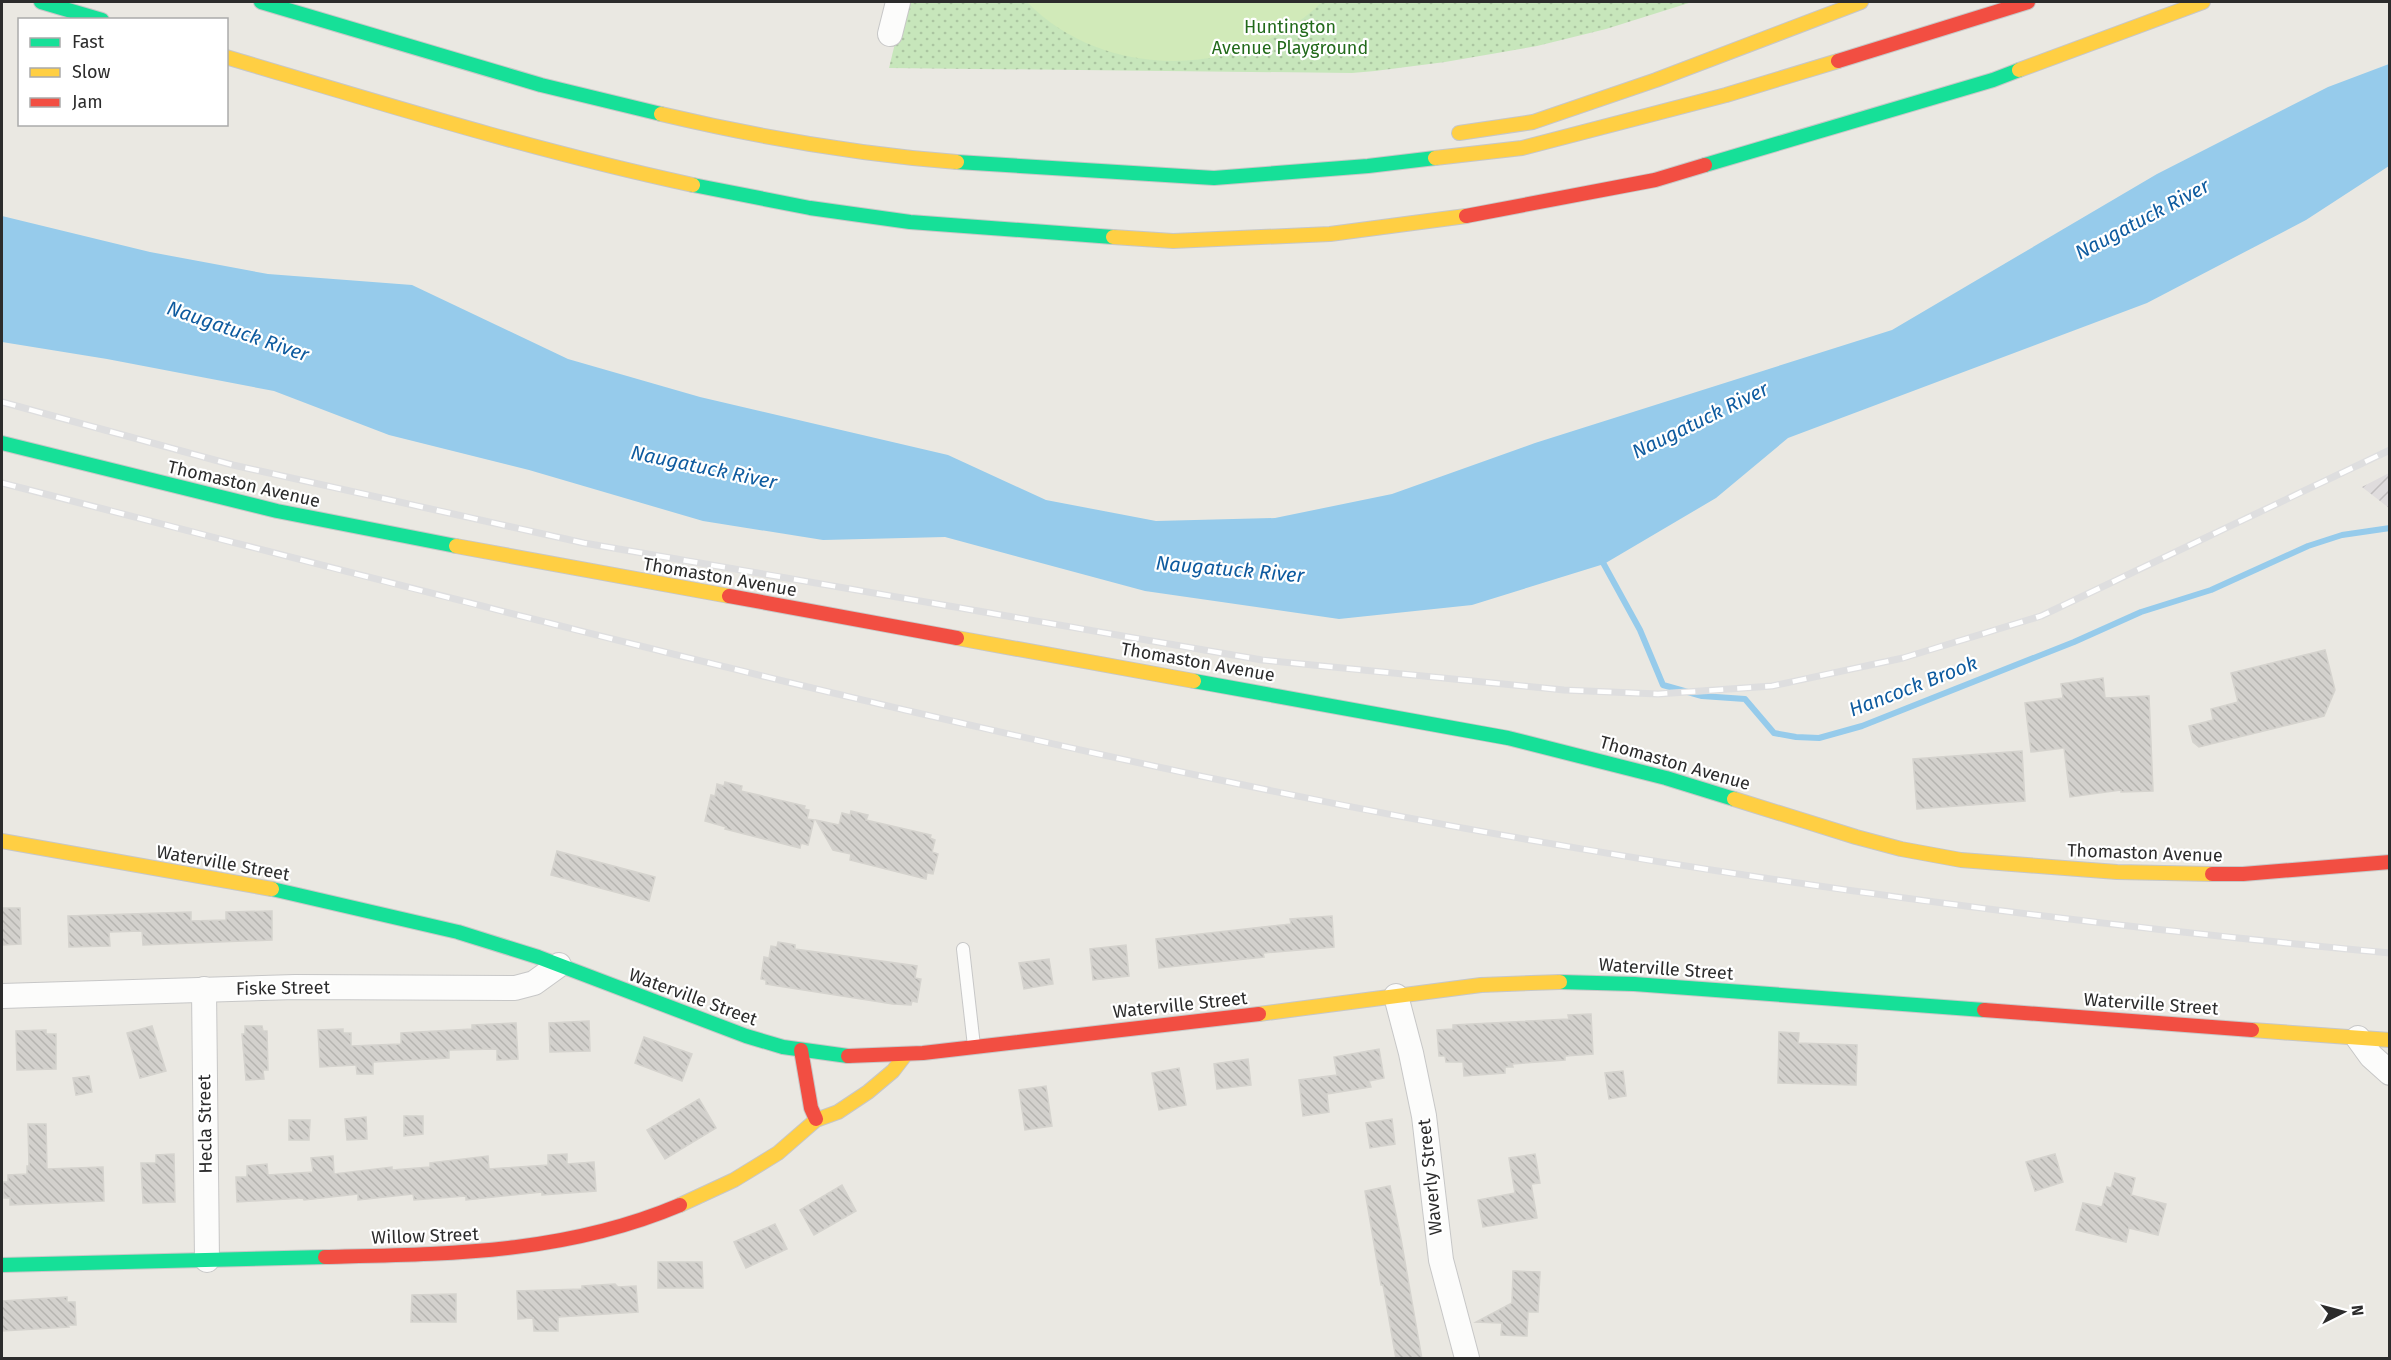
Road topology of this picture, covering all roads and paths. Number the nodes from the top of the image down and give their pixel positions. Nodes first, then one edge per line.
1 (41, 2) edge
2 (261, 2) edge
3 (898, 2) edge
4 (1861, 2) edge
5 (2028, 2) edge
6 (2195, 2) edge
7 (2203, 2) edge
8 (2165, 16) junction
9 (95, 18) edge
10 (890, 34) dead end
11 (228, 58) edge
12 (1442, 136) dead end
13 (1201, 163) dead end
14 (1021, 168) junction
15 (2, 443) edge
16 (2, 841) edge
17 (2390, 862) edge
18 (963, 949) dead end
19 (559, 965) junction
20 (204, 989) junction
21 (2, 996) edge
22 (1396, 996) junction
23 (2358, 1038) junction
24 (2390, 1040) edge
25 (974, 1047) junction
26 (801, 1050) junction
27 (906, 1054) junction
28 (2390, 1073) edge
29 (816, 1119) junction
30 (207, 1260) junction
31 (2, 1265) edge
32 (1467, 1359) edge

1 - 9 main road
2 - 14 main road
3 - 10 street
4 - 12 main road
5 - 14 main road
6 - 8 main road
7 - 8 main road
8 - 11 main road
13 - 14 main road
15 - 17 main road, Thomaston Avenue
16 - 19 main road, Waterville Street
18 - 25 lane
19 - 20 street, Fiske Street
19 - 26 main road, Waterville Street
20 - 21 street, Fiske Street
20 - 30 street, Hecla Street
22 - 23 main road, Waterville Street
22 - 25 main road, Waterville Street
22 - 32 street, Waverly Street
23 - 24 main road, Waterville Street
23 - 28 street
25 - 27 main road, Waterville Street
26 - 27 main road, Waterville Street
26 - 29 main road
27 - 29 main road, Willow Street
29 - 30 main road, Willow Street
30 - 31 main road, Willow Street

